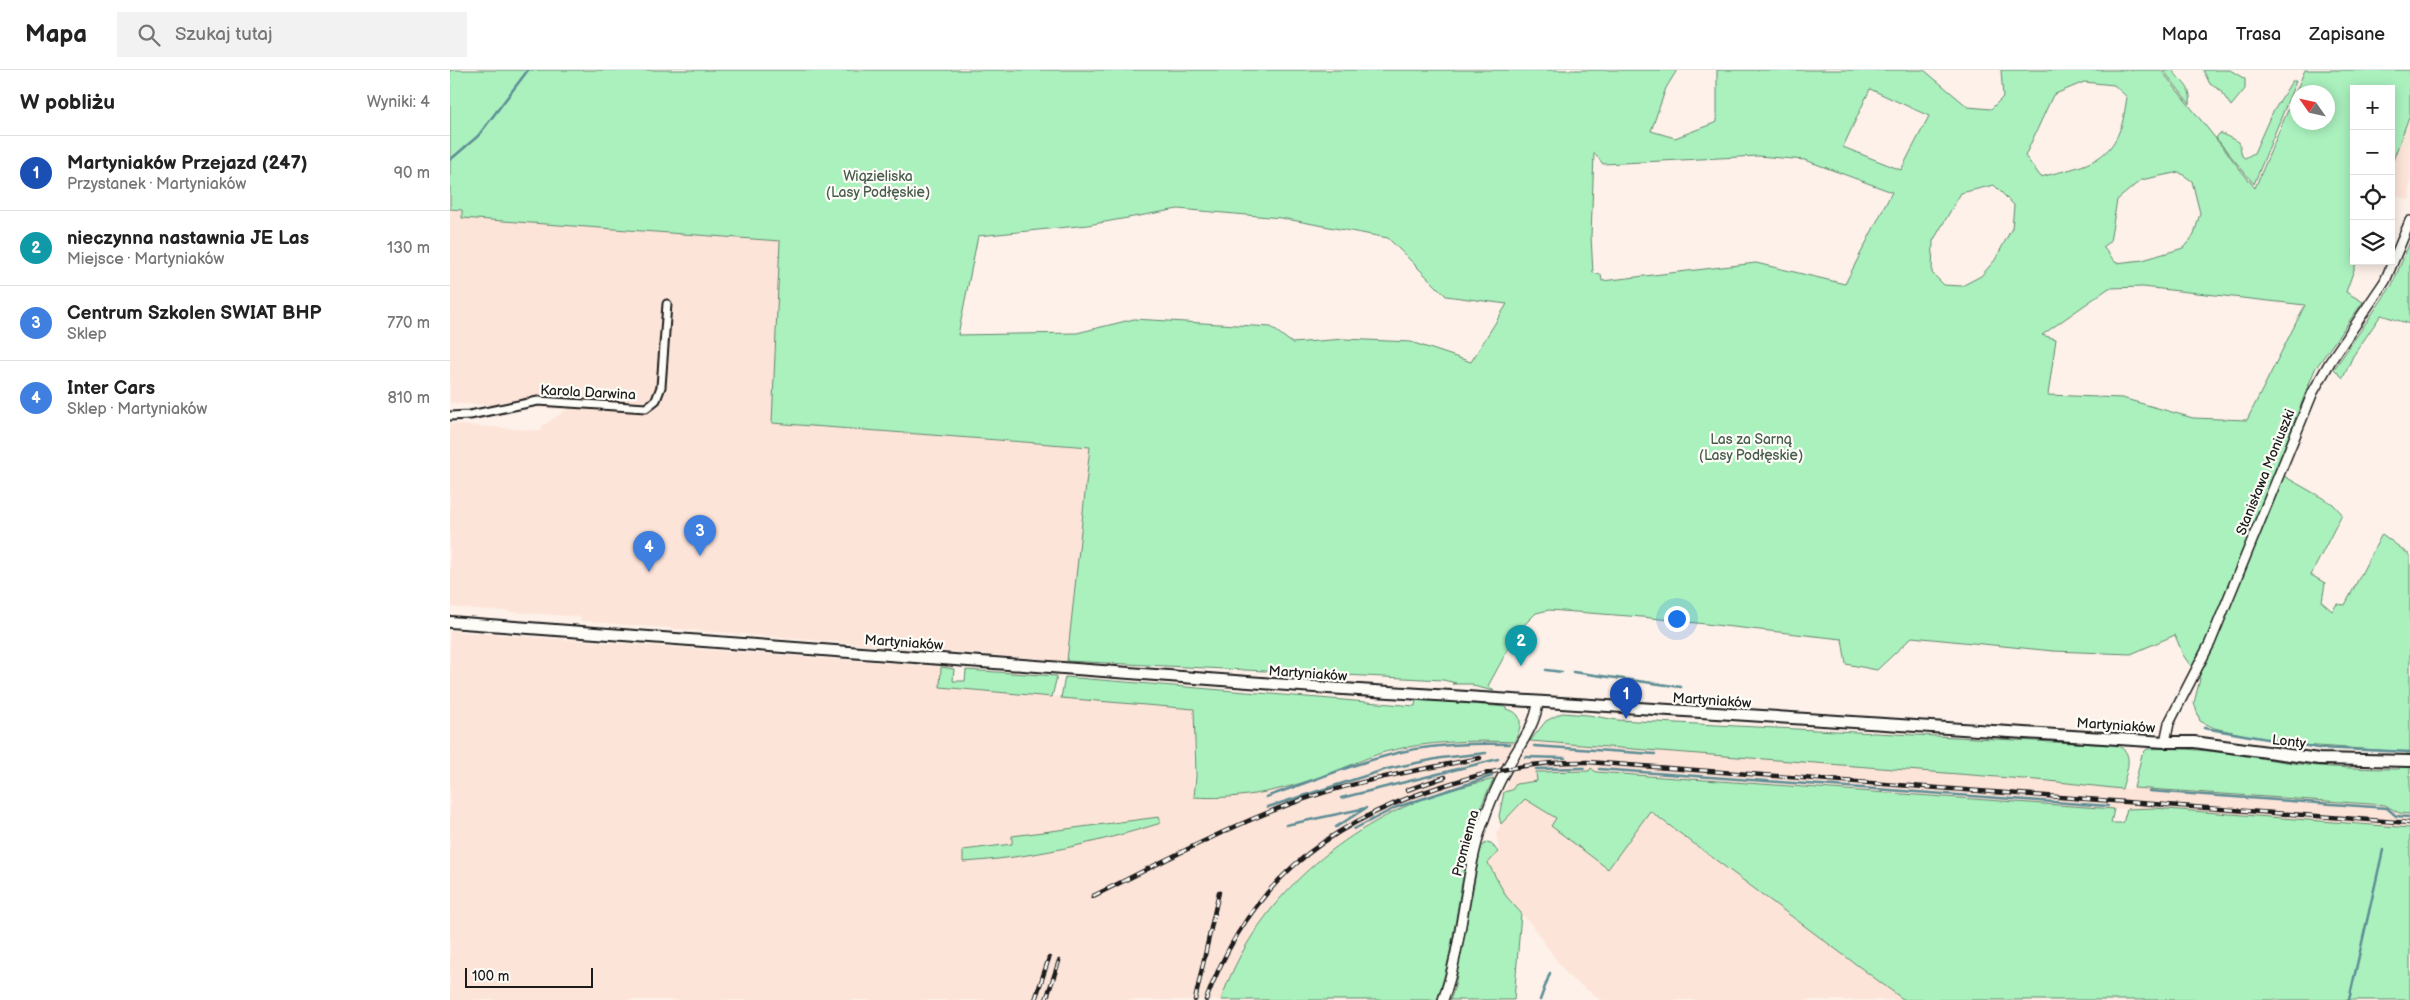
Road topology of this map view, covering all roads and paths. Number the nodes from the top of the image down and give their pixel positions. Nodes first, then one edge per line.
1 (2410, 221) edge
2 (667, 304) dead end
3 (450, 416) edge
4 (450, 622) edge
5 (1538, 703) junction
6 (2165, 742) junction
7 (2410, 761) edge
8 (1443, 1000) edge

1 - 6 street, Stanisława Moniuszki
2 - 3 street, Karola Darwina
4 - 5 main road, Martyniaków
5 - 6 main road, Martyniaków
5 - 8 street, Promienna
6 - 7 main road, Lonty

